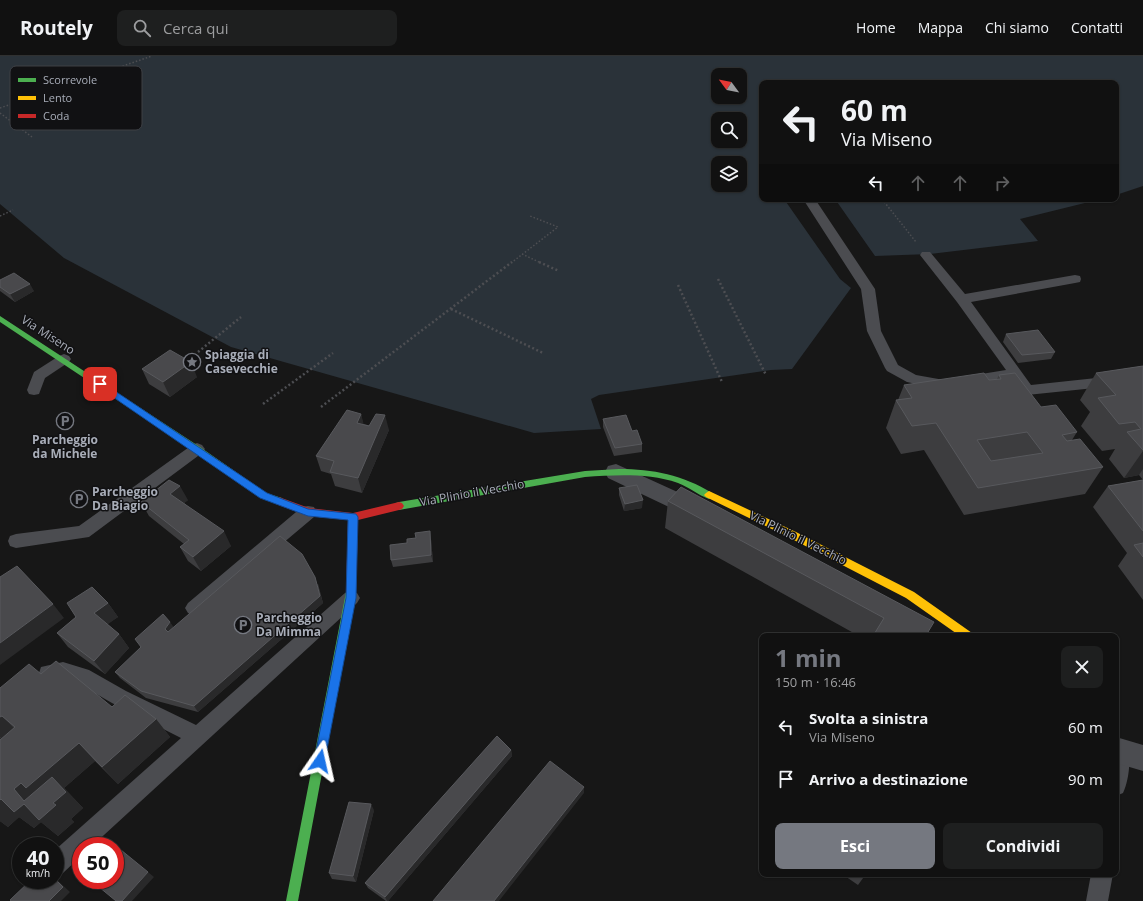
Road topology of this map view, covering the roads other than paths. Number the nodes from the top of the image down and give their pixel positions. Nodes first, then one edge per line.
1 (811, 202) edge
2 (926, 255) road end
3 (1075, 278) dead end
4 (962, 299) junction
5 (0, 318) edge
6 (64, 359) junction
7 (1014, 374) junction
8 (1143, 378) edge
9 (34, 390) dead end
10 (197, 449) junction
11 (616, 472) junction
12 (308, 512) junction
13 (353, 517) junction
14 (16, 541) dead end
15 (760, 543) edge
16 (351, 598) junction
17 (194, 608) edge
18 (964, 633) edge
19 (29, 681) edge
20 (198, 736) junction
21 (1124, 752) edge
22 (1119, 773) edge
23 (64, 857) edge
24 (1101, 877) edge
25 (292, 901) edge
26 (1097, 901) edge

1 - 7 lane
2 - 4 lane
3 - 4 lane
4 - 7 lane
5 - 6 main road, Via Miseno
6 - 9 lane
6 - 10 main road, Via Miseno
7 - 8 lane
10 - 12 main road, Via Miseno
10 - 14 lane
11 - 13 main road, Via Plinio il Vecchio
11 - 15 street, Via Plinio il Vecchio
11 - 18 main road, Via Plinio il Vecchio
12 - 13 main road, Via Miseno
12 - 17 lane
13 - 16 main road
16 - 20 lane
16 - 25 main road
19 - 20 lane
20 - 23 lane
21 - 22 lane
24 - 26 lane

